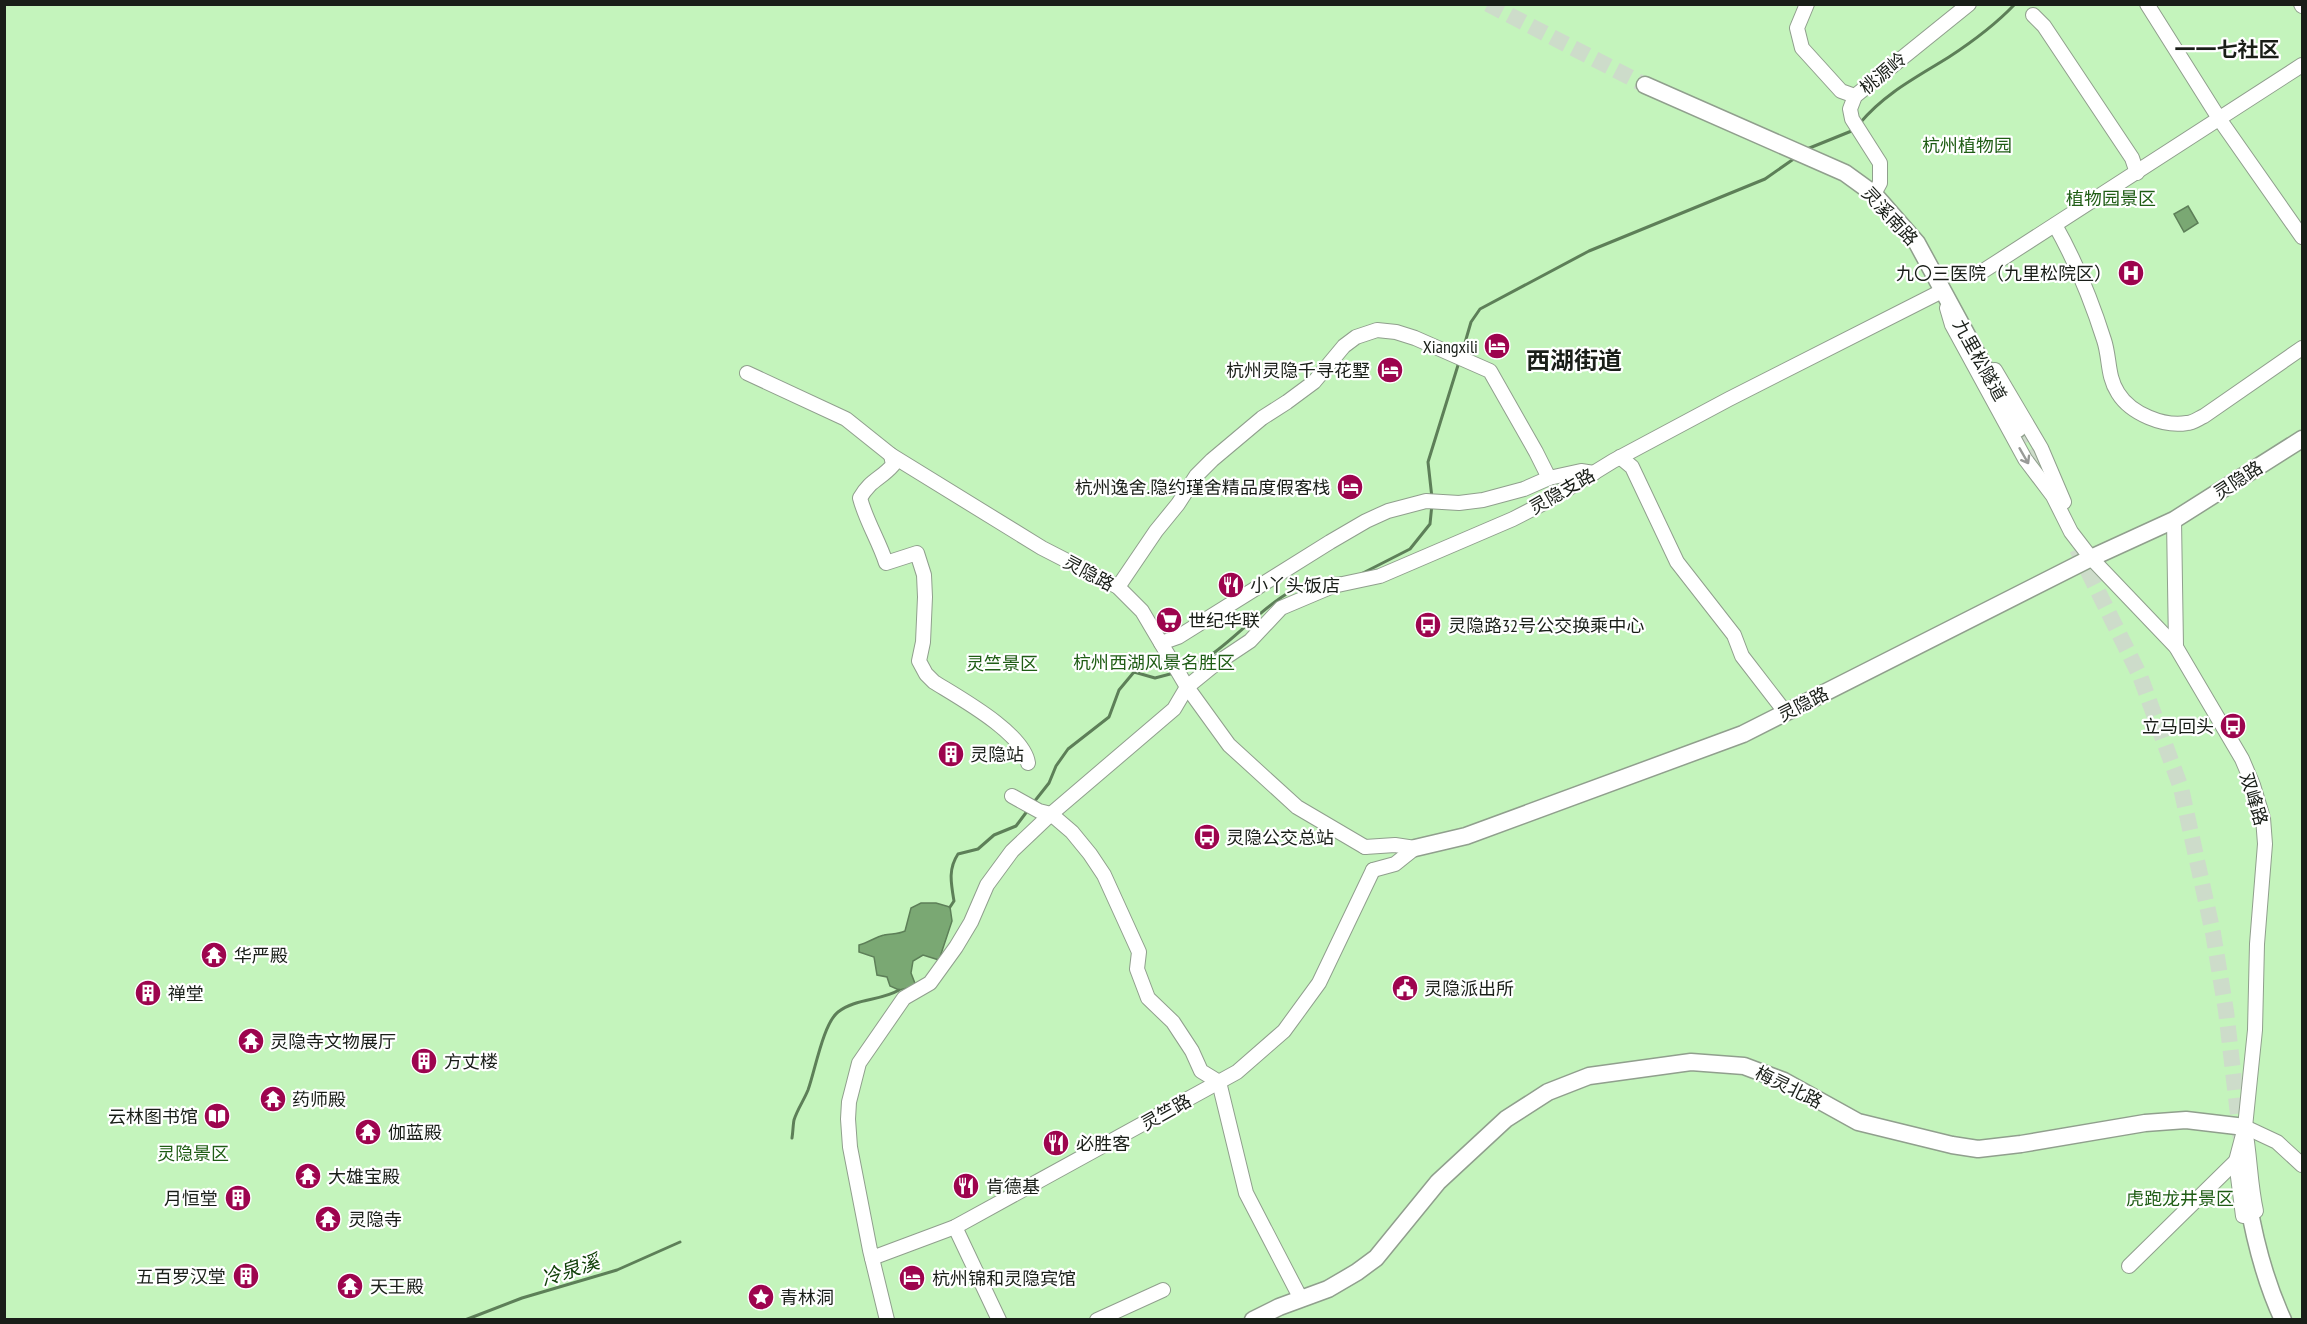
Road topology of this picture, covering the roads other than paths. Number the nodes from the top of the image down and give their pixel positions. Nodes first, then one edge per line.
1 (1807, 4) edge
2 (1969, 4) edge
3 (2147, 4) edge
4 (2033, 15) dead end
5 (2302, 65) edge
6 (1645, 85) tunnel mouth
7 (1855, 96) junction
8 (2220, 120) junction
9 (2137, 173) junction
10 (1874, 194) junction
11 (2055, 225) junction
12 (2302, 237) edge
13 (1980, 273) dead end
14 (1942, 291) junction
15 (2302, 348) edge
16 (747, 373) dead end
17 (2018, 429) tunnel mouth
18 (2302, 439) edge
19 (891, 455) junction
20 (1620, 457) junction
21 (1594, 473) junction
22 (1549, 478) junction
23 (2174, 520) junction
24 (2091, 558) junction
25 (1118, 587) junction
26 (1161, 642) junction
27 (2176, 647) junction
28 (1186, 684) junction
29 (1786, 713) junction
30 (1028, 763) dead end
31 (1012, 796) dead end
32 (1051, 814) junction
33 (1365, 846) junction
34 (1415, 848) junction
35 (1373, 870) junction
36 (1219, 1082) junction
37 (2245, 1127) junction
38 (2236, 1161) junction
39 (2302, 1165) edge
40 (2248, 1201) dead end
41 (955, 1227) junction
42 (872, 1258) junction
43 (2129, 1266) dead end
44 (1163, 1290) dead end
45 (1301, 1299) junction
46 (887, 1320) edge
47 (999, 1320) edge
48 (1097, 1320) edge
49 (1253, 1320) edge
50 (1275, 1320) edge
51 (2283, 1320) edge

1 - 7 street
2 - 7 street, 桃源岭
3 - 8 street
4 - 9 street
5 - 8 street
6 - 10 main road, 灵溪南路
7 - 10 street, 桃源岭
8 - 9 street
8 - 12 street
9 - 11 street
10 - 14 main road, 灵溪南路
11 - 13 street
11 - 15 street
14 - 17 main road, 九里松隧道
14 - 20 street, 灵隐支路
14 - 24 street
14 -> 24 street
16 - 19 street, 灵隐路
18 - 23 main road, 灵隐路
19 - 25 street, 灵隐路
19 - 30 street
20 - 21 street, 灵隐支路
20 - 29 street
21 - 22 street
21 - 28 street, 灵隐支路
22 - 25 street
22 - 26 street
23 - 24 main road, 灵隐路
23 - 27 street
24 - 27 street, 双峰路
24 - 29 main road, 灵隐路
25 - 26 street, 灵隐路
26 - 28 street, 灵隐路
27 - 37 street, 双峰路
28 - 32 street, 灵隐支路
28 - 33 street, 灵隐路
29 - 34 main road, 灵隐路
31 - 32 street
32 - 36 street
32 - 42 street, 灵隐支路
33 - 34 street
33 - 35 street
34 - 35 street
35 - 36 street, 灵竺路
36 - 41 street, 灵竺路
36 - 45 street
37 - 38 street
37 - 39 street, 梅灵北路
37 - 45 main road, 梅灵北路
37 - 51 street
38 - 43 street
38 - 51 street
40 - 51 main road
41 - 42 street, 灵竺路
41 - 47 street
42 - 46 street, 灵隐支路
44 - 48 street
45 - 49 main road, 梅灵北路
45 - 50 main road, 梅灵北路

